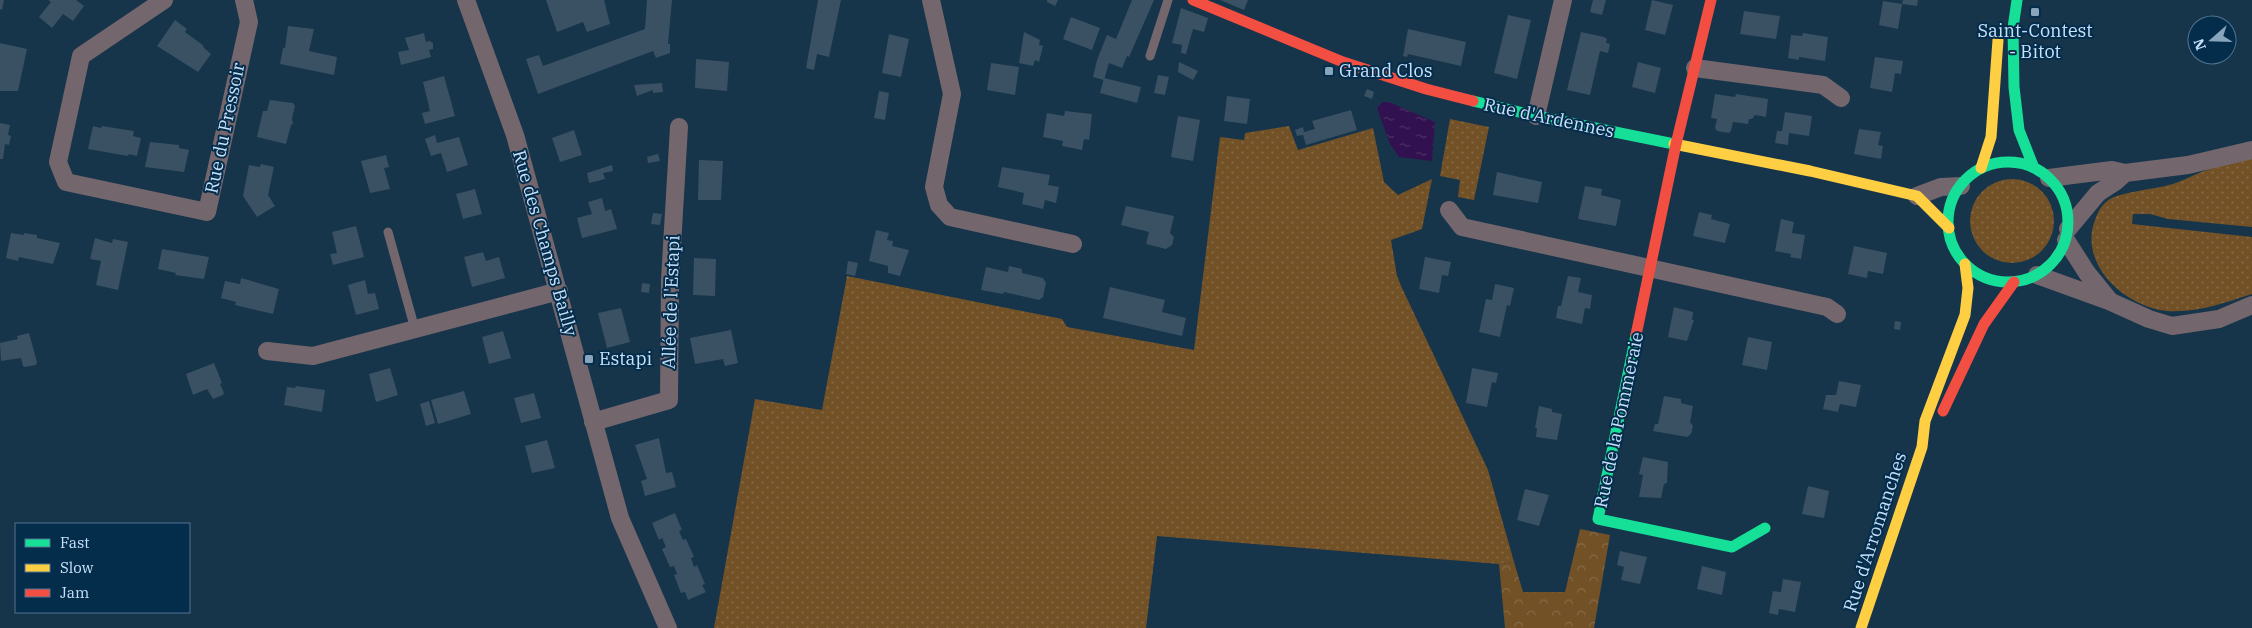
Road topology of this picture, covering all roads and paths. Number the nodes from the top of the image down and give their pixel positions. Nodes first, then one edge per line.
1 (164, 0) edge
2 (244, 0) edge
3 (466, 0) edge
4 (931, 0) edge
5 (1168, 0) edge
6 (1193, 0) edge
7 (1563, 0) edge
8 (1711, 0) edge
9 (2017, 0) edge
10 (1999, 29) dead end
11 (1150, 56) dead end
12 (1695, 68) junction
13 (1841, 98) dead end
14 (1536, 116) junction
15 (679, 127) dead end
16 (1676, 144) junction
17 (2252, 150) edge
18 (1981, 168) junction
19 (2034, 168) junction
20 (2125, 173) junction
21 (2049, 178) junction
22 (1961, 186) junction
23 (1917, 196) junction
24 (1449, 210) dead end
25 (1949, 228) junction
26 (388, 232) dead end
27 (2067, 234) junction
28 (1073, 244) dead end
29 (1965, 264) junction
30 (1650, 268) junction
31 (2037, 275) junction
32 (2014, 282) junction
33 (559, 291) junction
34 (2109, 301) junction
35 (2252, 305) edge
36 (1837, 314) dead end
37 (415, 329) junction
38 (267, 352) dead end
39 (594, 422) junction
40 (1922, 447) junction
41 (1765, 528) dead end
42 (668, 628) edge
43 (1862, 628) edge

1 - 2 street, Rue du Pressoir
3 - 33 street, Rue des Champs Bailly
4 - 28 street
5 - 11 lane
6 - 14 street, Rue d'Ardennes
7 - 14 street
8 - 12 street, Rue de la Pommeraie
9 - 19 street
10 - 18 street
12 - 13 street
12 - 16 street, Rue de la Pommeraie
14 - 16 street, Rue d'Ardennes
15 - 39 street, Allée de l'Estapi
16 - 23 street, Rue d'Ardennes
16 - 30 street, Rue de la Pommeraie
17 - 20 street
18 - 19 street
18 - 22 street
19 - 21 street
20 - 21 street
20 - 27 street
21 - 27 street
22 - 23 street
22 - 25 street
23 - 25 street
24 - 30 street
25 - 29 street
26 - 37 lane
27 - 31 street
27 - 34 street
29 - 32 street
29 - 40 street
30 - 36 street
30 - 41 street, Rue de la Pommeraie
31 - 32 street
31 - 34 street
32 - 40 street
33 - 37 street
33 - 39 street, Rue des Champs Bailly
34 - 35 street
37 - 38 street
39 - 42 street, Rue des Champs Bailly
40 - 43 street, Rue d'Arromanches

